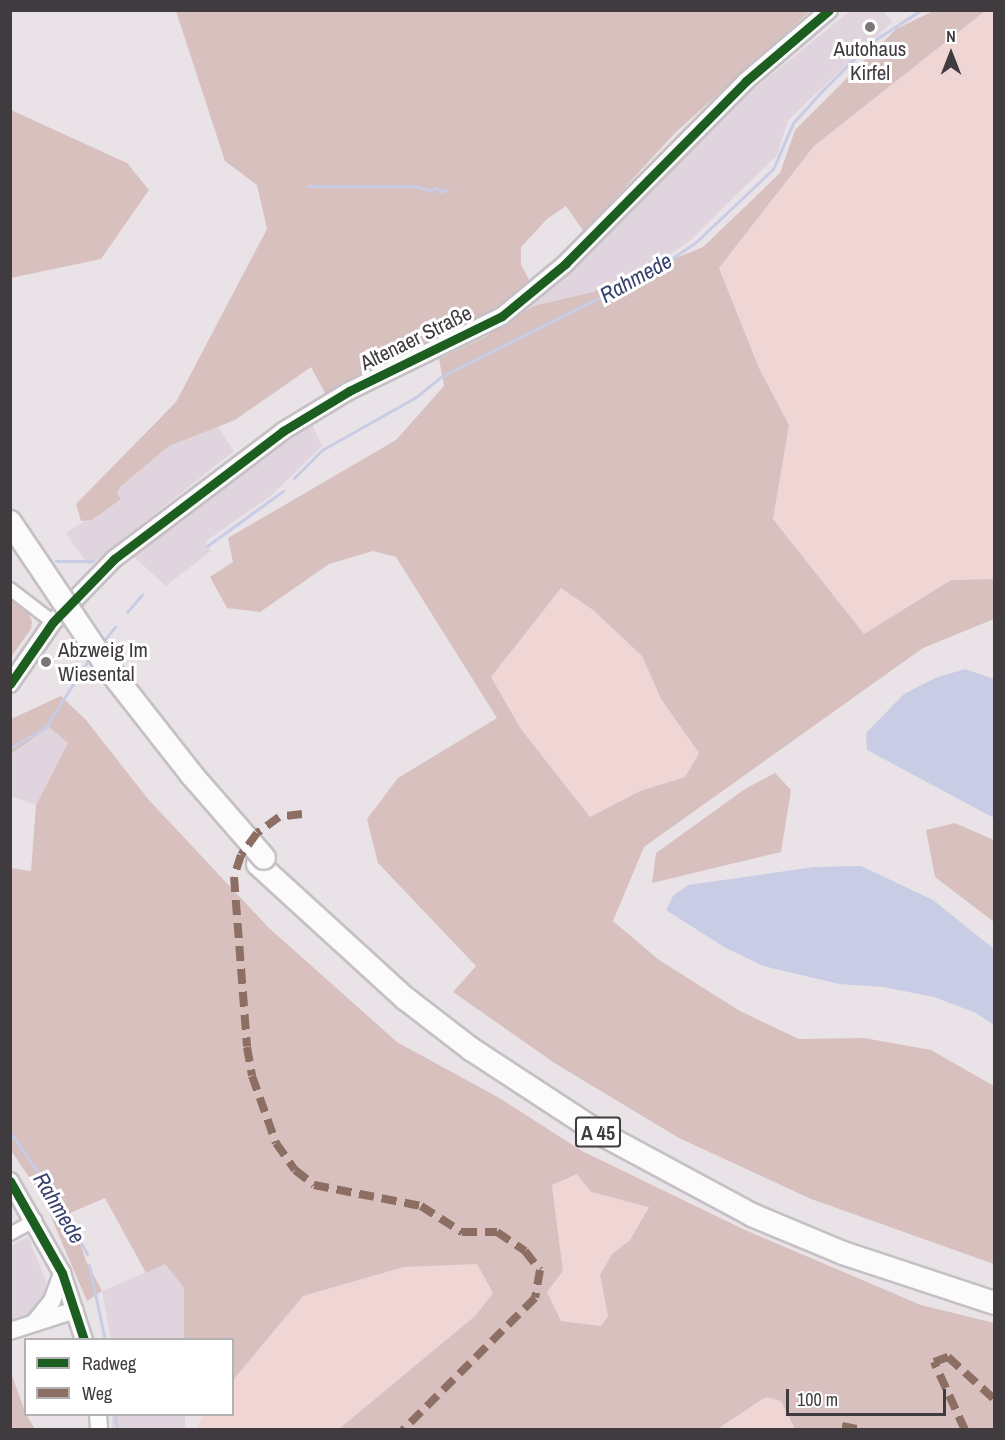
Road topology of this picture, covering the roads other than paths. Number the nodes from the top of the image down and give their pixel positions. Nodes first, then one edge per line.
1 (829, 10) edge
2 (10, 522) edge
3 (10, 538) edge
4 (10, 589) edge
5 (53, 622) junction
6 (10, 684) edge
7 (261, 861) junction
8 (10, 1181) edge
9 (35, 1220) junction
10 (10, 1234) edge
11 (62, 1273) junction
12 (994, 1291) edge
13 (994, 1304) edge
14 (75, 1310) junction
15 (34, 1323) junction
16 (10, 1332) edge
17 (83, 1338) edge

1 - 5 main road, Altenaer Straße
2 - 7 highway, A 45, bridge
3 - 7 highway, A 45
4 - 5 street
5 - 6 main road, Altenaer Straße
7 - 12 highway, A 45
7 - 13 highway, A 45
8 - 9 main road
9 - 10 street
9 - 11 main road
11 - 14 main road
11 - 15 main road
14 - 15 main road
14 - 17 main road
15 - 16 main road

